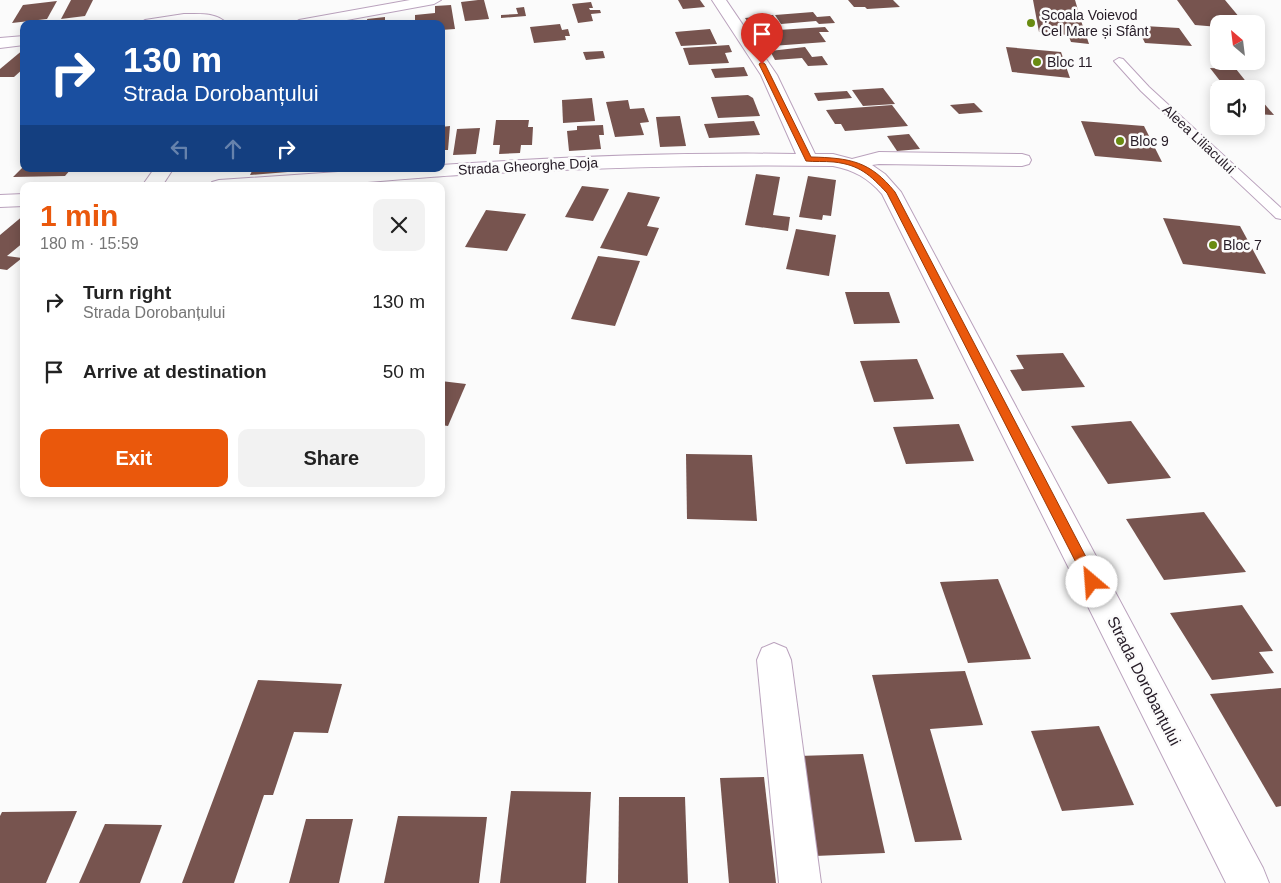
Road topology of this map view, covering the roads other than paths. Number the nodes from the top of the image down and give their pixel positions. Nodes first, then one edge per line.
1 (434, 0) edge
2 (719, 0) edge
3 (220, 17) edge
4 (184, 20) edge
5 (321, 20) edge
6 (20, 40) edge
7 (0, 43) edge
8 (1119, 61) dead end
9 (808, 159) junction
10 (1022, 160) dead end
11 (854, 164) junction
12 (445, 170) edge
13 (416, 172) edge
14 (275, 182) edge
15 (20, 200) edge
16 (0, 201) edge
17 (1281, 215) edge
18 (774, 660) dead end
19 (800, 883) edge
20 (1248, 883) edge

1 - 5 street
2 - 9 street
3 - 4 street
6 - 7 street
8 - 17 lane, Aleea Liliacului
9 - 11 street, Strada Dorobanțului
9 - 12 street, Strada Gheorghe Doja
10 - 11 street
11 - 20 street, Strada Dorobanțului
13 - 14 street, Strada Gheorghe Doja
15 - 16 street
18 - 19 street

